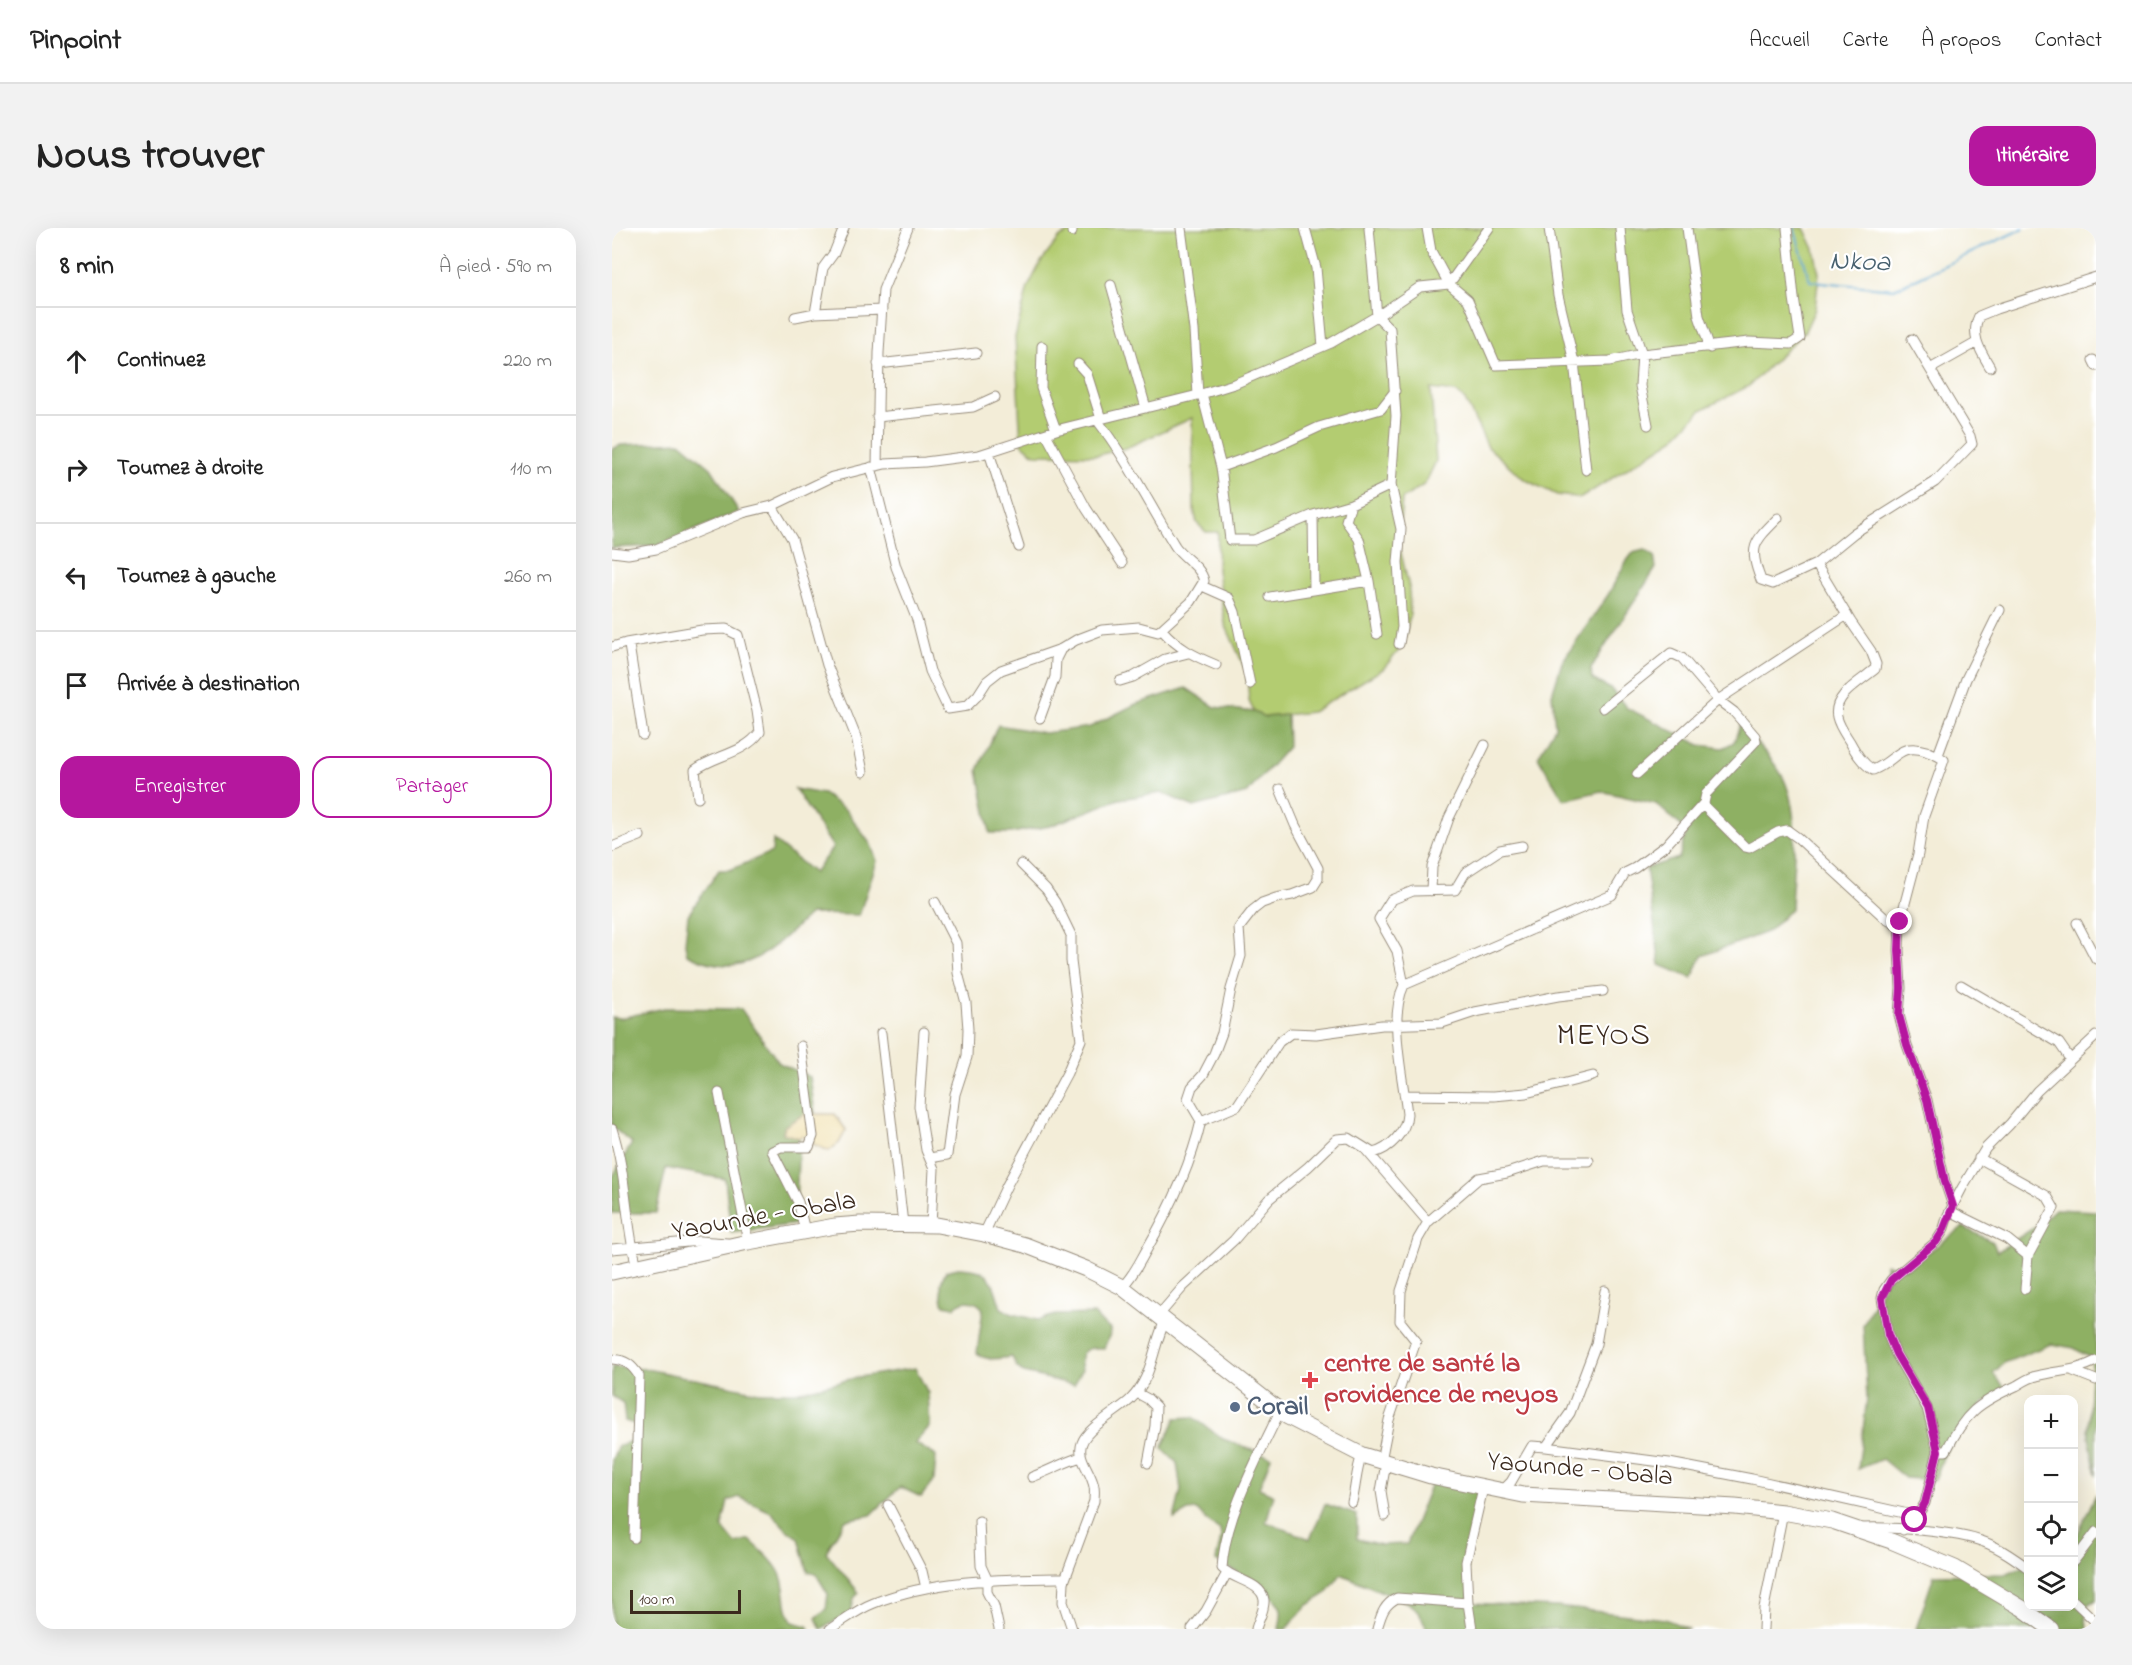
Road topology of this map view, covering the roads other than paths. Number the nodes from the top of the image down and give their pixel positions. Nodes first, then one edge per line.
1 (844, 228) edge
2 (908, 228) edge
3 (1181, 228) edge
4 (1305, 228) edge
5 (1369, 228) edge
6 (1427, 228) edge
7 (1490, 228) edge
8 (1549, 228) edge
9 (1620, 228) edge
10 (1687, 228) edge
11 (1787, 228) edge
12 (2096, 277) edge
13 (1449, 284) junction
14 (1111, 285) dead end
15 (882, 310) junction
16 (815, 313) junction
17 (1377, 316) junction
18 (795, 317) dead end
19 (1912, 339) dead end
20 (1976, 343) junction
21 (1042, 346) dead end
22 (1323, 346) junction
23 (1710, 348) junction
24 (976, 353) dead end
25 (1642, 354) junction
26 (1574, 362) junction
27 (878, 364) junction
28 (1078, 364) dead end
29 (1990, 367) dead end
30 (1930, 369) junction
31 (1395, 391) junction
32 (1200, 395) junction
33 (995, 397) dead end
34 (1146, 408) junction
35 (877, 417) junction
36 (1099, 420) junction
37 (1648, 425) dead end
38 (1056, 430) junction
39 (1046, 434) junction
40 (989, 452) junction
41 (874, 467) junction
42 (1221, 467) junction
43 (1586, 470) dead end
44 (1391, 485) junction
45 (1351, 504) junction
46 (772, 506) junction
47 (1312, 515) junction
48 (1778, 518) dead end
49 (1019, 547) dead end
50 (612, 552) edge
51 (1122, 563) dead end
52 (1816, 564) junction
53 (1369, 581) junction
54 (1202, 586) junction
55 (1314, 590) junction
56 (1270, 597) dead end
57 (2000, 610) dead end
58 (1847, 615) junction
59 (1162, 630) junction
60 (1377, 634) dead end
61 (626, 644) junction
62 (1399, 644) dead end
63 (612, 647) edge
64 (1061, 650) junction
65 (1188, 653) junction
66 (1216, 665) dead end
67 (1120, 681) dead end
68 (1250, 684) dead end
69 (1718, 700) junction
70 (1603, 708) dead end
71 (1040, 718) dead end
72 (643, 735) dead end
73 (1485, 745) dead end
74 (1938, 755) junction
75 (864, 772) dead end
76 (1637, 774) dead end
77 (1280, 789) dead end
78 (698, 798) dead end
79 (1704, 803) junction
80 (640, 836) dead end
81 (1522, 846) dead end
82 (612, 847) edge
83 (1021, 864) dead end
84 (1431, 891) junction
85 (935, 902) dead end
86 (2077, 922) dead end
87 (1900, 927) junction
88 (2096, 959) edge
89 (1404, 985) junction
90 (1961, 985) dead end
91 (1603, 991) dead end
92 (1397, 1025) junction
93 (924, 1032) dead end
94 (880, 1033) dead end
95 (2096, 1036) edge
96 (801, 1046) dead end
97 (2070, 1059) junction
98 (1593, 1076) dead end
99 (719, 1093) dead end
100 (1405, 1095) junction
101 (1201, 1120) junction
102 (612, 1130) edge
103 (1366, 1150) junction
104 (930, 1158) junction
105 (1979, 1158) junction
106 (1589, 1161) dead end
107 (1951, 1208) junction
108 (1428, 1222) junction
109 (903, 1224) junction
110 (931, 1225) junction
111 (805, 1231) junction
112 (984, 1234) junction
113 (742, 1244) junction
114 (631, 1246) junction
115 (612, 1249) edge
116 (2028, 1256) junction
117 (637, 1267) junction
118 (612, 1272) edge
119 (1122, 1287) junction
120 (2025, 1289) dead end
121 (1605, 1292) dead end
122 (1162, 1318) junction
123 (612, 1359) edge
124 (2096, 1361) edge
125 (2073, 1371) junction
126 (2096, 1380) edge
127 (1137, 1394) junction
128 (1280, 1411) junction
129 (1546, 1447) junction
130 (1938, 1451) junction
131 (1362, 1455) junction
132 (1081, 1457) junction
133 (1383, 1462) junction
134 (1148, 1463) dead end
135 (1032, 1477) dead end
136 (1483, 1488) junction
137 (1501, 1492) junction
138 (1352, 1502) dead end
139 (888, 1505) dead end
140 (1783, 1512) junction
141 (1385, 1516) dead end
142 (1917, 1516) junction
143 (979, 1521) dead end
144 (1854, 1528) junction
145 (1903, 1530) junction
146 (2096, 1532) edge
147 (634, 1538) dead end
148 (2076, 1557) edge
149 (2024, 1565) edge
150 (1227, 1573) junction
151 (1065, 1578) junction
152 (987, 1579) junction
153 (926, 1588) junction
154 (1468, 1603) junction
155 (2078, 1606) edge
156 (2096, 1622) edge
157 (830, 1629) edge
158 (999, 1629) edge
159 (1072, 1629) edge
160 (1192, 1629) edge
161 (1256, 1629) edge
162 (1377, 1629) edge
163 (1472, 1629) edge
164 (1763, 1629) edge
165 (2051, 1629) edge

1 - 16 street
2 - 15 street
3 - 32 street
4 - 22 street
5 - 17 street
6 - 13 street
7 - 13 street
8 - 26 street
9 - 25 street
10 - 23 street
11 - 23 street
12 - 20 street
13 - 17 street
13 - 26 street
14 - 34 street
15 - 16 street
15 - 27 street
16 - 18 street
17 - 22 street
17 - 31 street
19 - 30 street
20 - 29 street
20 - 30 street
21 - 38 street
22 - 32 street
23 - 25 street
24 - 27 street
25 - 26 street
25 - 37 street
26 - 43 street
27 - 35 street
28 - 36 street
30 - 52 street
31 - 42 street
31 - 44 street
32 - 34 street
32 - 42 street
33 - 35 street
34 - 36 street
35 - 41 street
36 - 38 street
36 - 54 street
38 - 39 street
39 - 40 street
39 - 51 street
40 - 41 street
40 - 49 street
41 - 46 street
41 - 64 street
42 - 47 street
44 - 45 street
44 - 62 street
45 - 47 street
45 - 53 street
46 - 50 street
46 - 75 street
47 - 55 street
48 - 52 street
52 - 58 street
53 - 55 street
53 - 60 street
54 - 59 street
54 - 68 street
55 - 56 street
57 - 74 street
58 - 69 street
58 - 74 street
59 - 64 street
59 - 65 street
61 - 63 street
61 - 72 street
61 - 78 street
64 - 71 street
65 - 66 street
65 - 67 street
69 - 70 street
69 - 76 street
69 - 79 street
73 - 84 street
74 - 87 street
77 - 101 street
79 - 87 street
79 - 89 street
80 - 82 street
81 - 84 street
83 - 112 street
84 - 89 street
85 - 104 street
86 - 88 street
87 - 107 street
89 - 92 street
90 - 97 street
91 - 92 street
92 - 100 street
92 - 101 street
93 - 104 street
94 - 109 street
95 - 97 street
96 - 111 street
97 - 105 street
98 - 100 street
99 - 113 street
100 - 103 street
101 - 119 street
102 - 114 street
103 - 108 street
103 - 122 street
104 - 110 street
105 - 107 street
105 - 116 street
106 - 108 street
107 - 116 street
107 - 130 street
108 - 133 street
109 - 110 highway, Yaounde - Obala
109 - 111 highway, Yaounde - Obala
110 - 112 highway, Yaounde - Obala
111 - 113 highway, Yaounde - Obala
112 - 119 highway, Yaounde - Obala
113 - 114 street
113 - 117 highway, Yaounde - Obala
114 - 115 street
114 - 117 street
116 - 120 street
117 - 118 highway, Yaounde - Obala
119 - 122 highway, Yaounde - Obala
121 - 129 street
122 - 127 street
122 - 128 highway, Yaounde - Obala
123 - 147 street
124 - 125 street
125 - 126 street
125 - 130 street
127 - 132 street
127 - 134 street
128 - 131 highway, Yaounde - Obala
128 - 150 street
129 - 137 street
129 - 142 street
130 - 142 street
131 - 133 highway, Yaounde - Obala
131 - 138 street
132 - 135 street
132 - 151 street
133 - 136 highway, Yaounde - Obala
133 - 141 street
136 - 137 highway, Yaounde - Obala
136 - 154 street
137 - 140 highway, Yaounde - Obala
139 - 153 street
140 - 144 highway, Yaounde - Obala
140 - 164 street
142 - 145 street
143 - 152 street
144 - 145 street
144 - 165 highway, Yaounde - Obala
145 - 149 street
146 - 148 street
150 - 160 street
150 - 161 street
151 - 152 street
151 - 159 street
152 - 153 street
152 - 158 street
153 - 157 street
154 - 162 street
154 - 163 street
155 - 156 street

